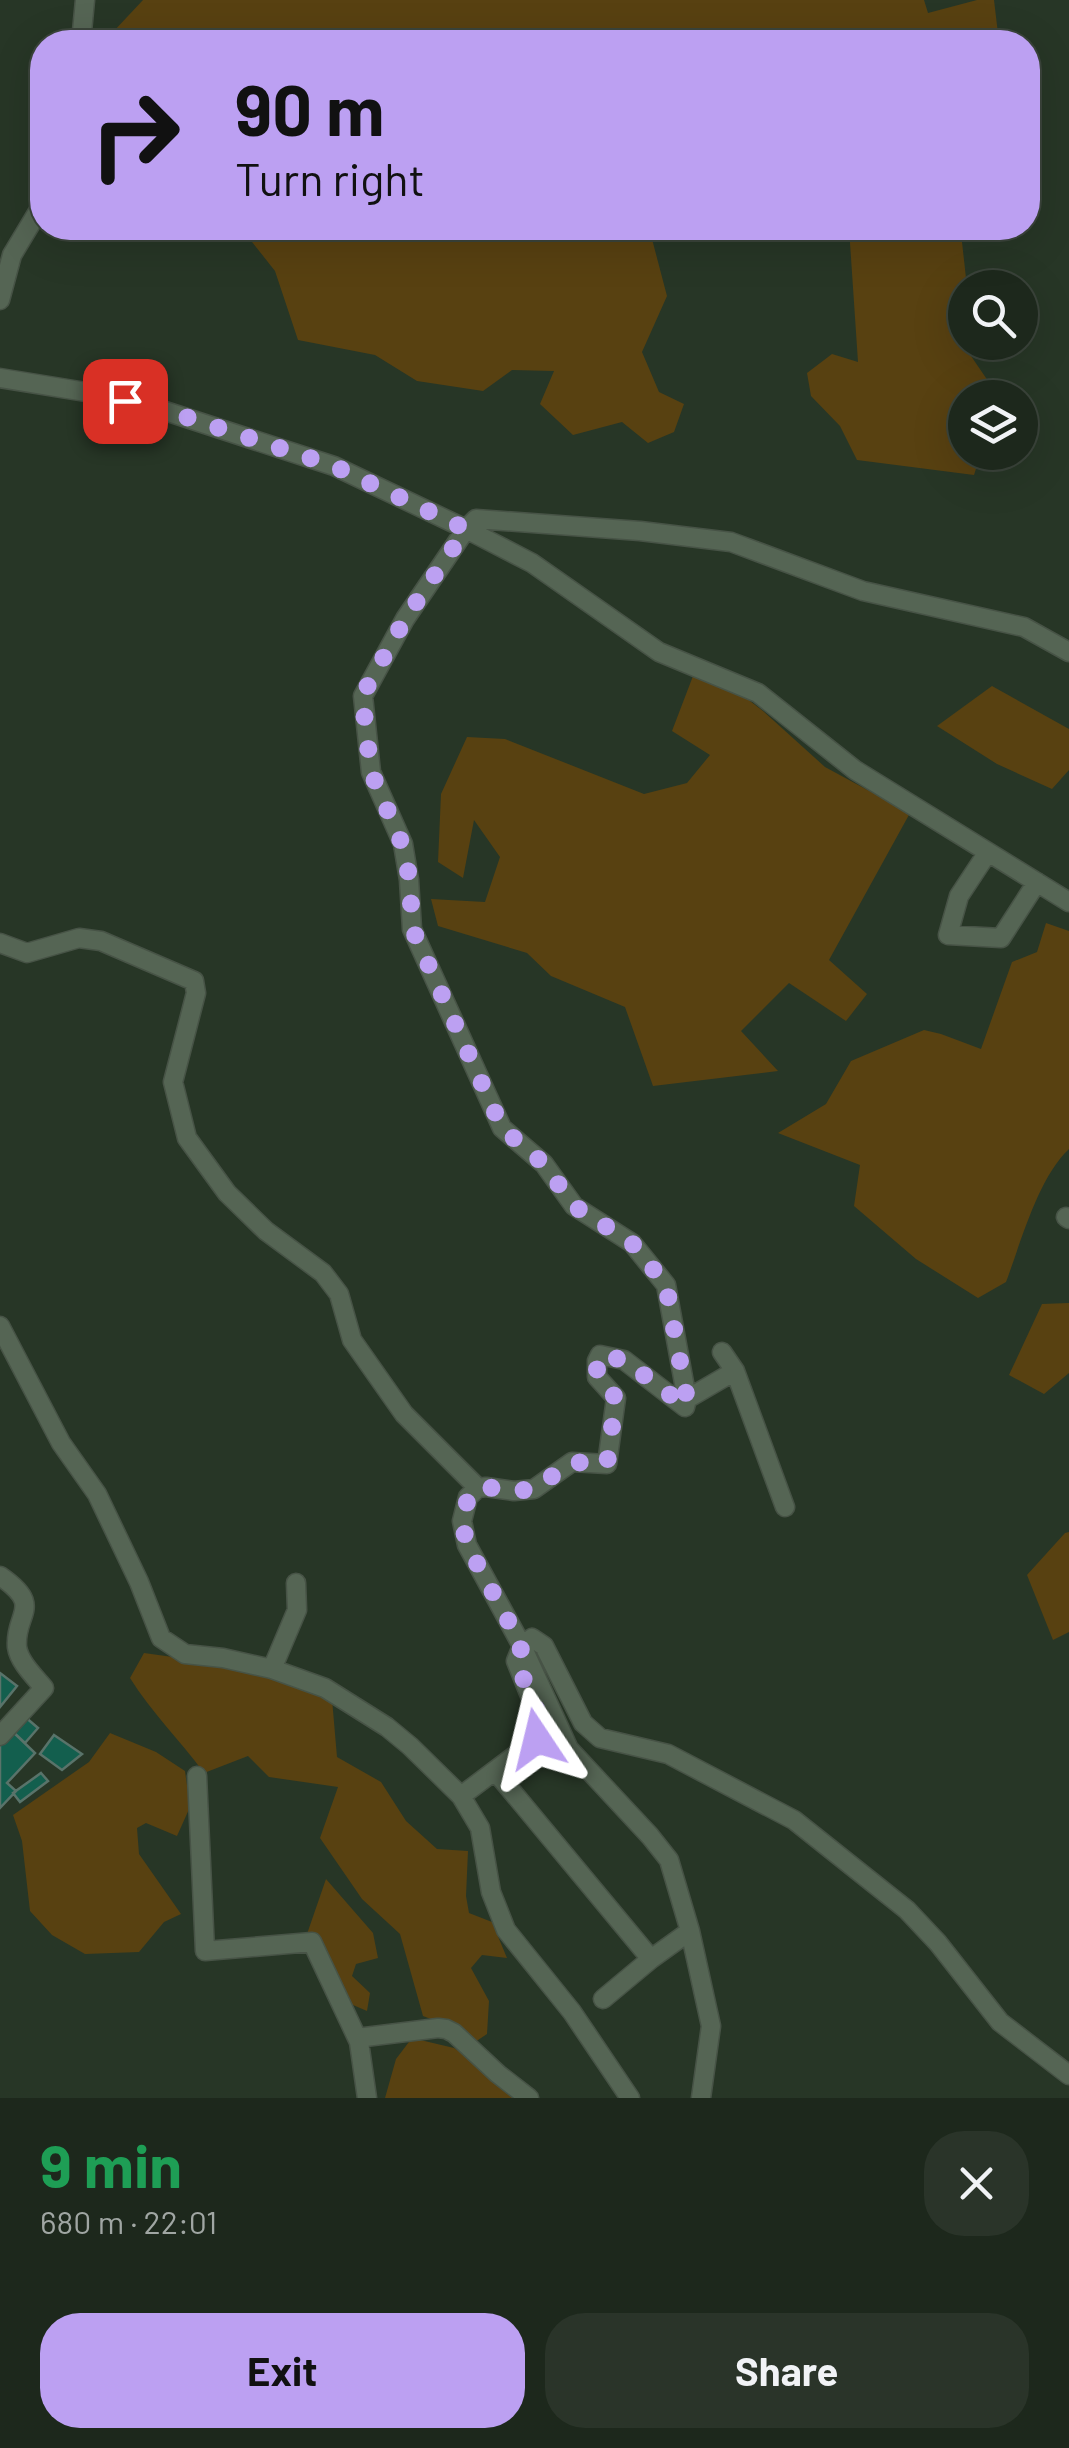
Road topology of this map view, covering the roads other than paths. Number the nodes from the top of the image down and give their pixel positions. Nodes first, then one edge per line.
1 (85, 0) edge
2 (82, 30) edge
3 (30, 225) edge
4 (0, 300) edge
5 (0, 378) edge
6 (466, 529) junction
7 (1069, 652) edge
8 (988, 852) junction
9 (1037, 882) junction
10 (1069, 902) edge
11 (0, 944) edge
12 (0, 1326) edge
13 (722, 1352) dead end
14 (735, 1371) junction
15 (687, 1399) junction
16 (478, 1488) junction
17 (784, 1508) dead end
18 (0, 1576) edge
19 (296, 1583) dead end
20 (522, 1646) junction
21 (272, 1670) junction
22 (0, 1736) edge
23 (496, 1771) junction
24 (197, 1776) dead end
25 (461, 1796) junction
26 (690, 1931) junction
27 (651, 1959) junction
28 (603, 2000) dead end
29 (359, 2042) junction
30 (1069, 2075) edge
31 (367, 2098) edge
32 (529, 2098) edge
33 (630, 2098) edge
34 (701, 2098) edge

1 - 2 street
3 - 4 street
5 - 6 street
6 - 7 street
6 - 8 street
6 - 15 street
8 - 9 street
8 - 9 street
9 - 10 street
11 - 16 street
12 - 21 street
13 - 14 street
14 - 15 street
14 - 17 street
15 - 16 street
16 - 20 street
18 - 22 street
19 - 21 street
20 - 23 street
20 - 26 street
20 - 30 street
21 - 25 street
23 - 25 street
23 - 27 street
24 - 29 street
25 - 33 street
26 - 27 street
26 - 34 street
27 - 28 street
29 - 31 street
29 - 32 street

